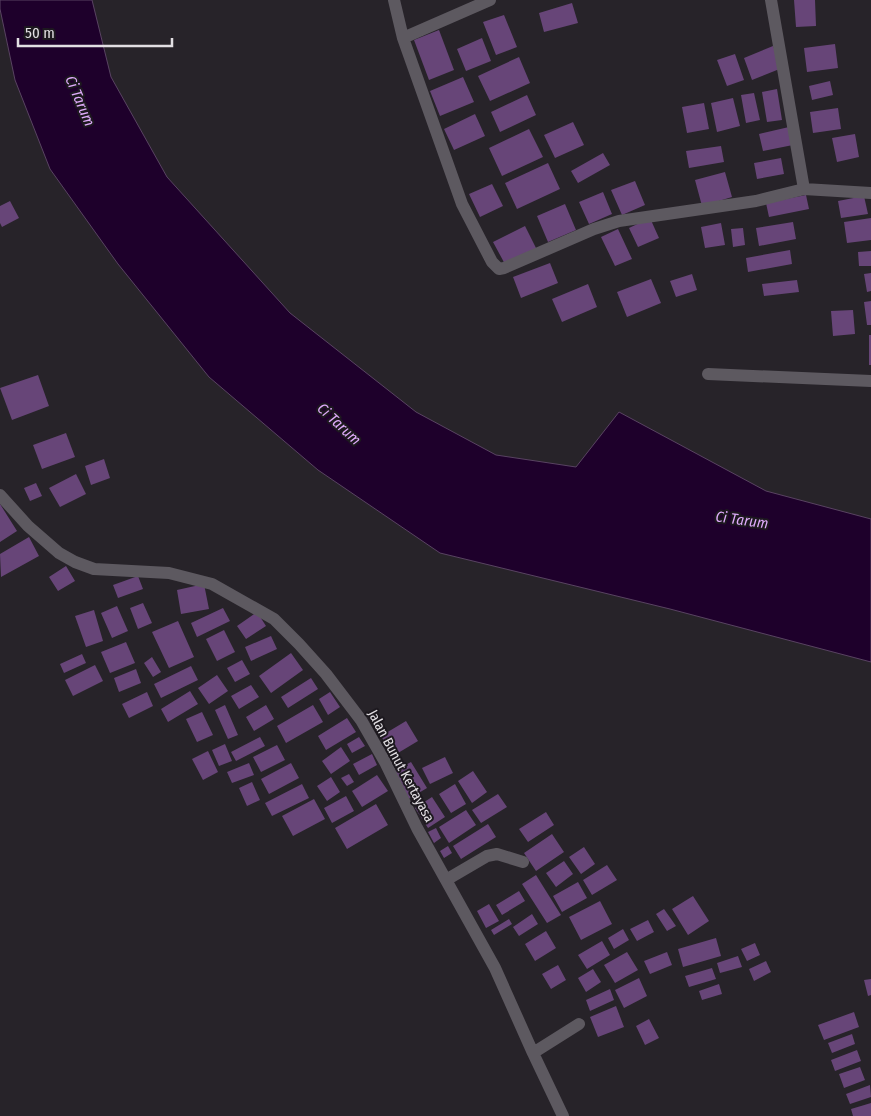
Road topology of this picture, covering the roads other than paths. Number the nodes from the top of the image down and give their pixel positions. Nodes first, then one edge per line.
1 (394, 0) edge
2 (490, 0) edge
3 (771, 0) edge
4 (403, 38) junction
5 (804, 189) junction
6 (871, 193) edge
7 (708, 374) dead end
8 (871, 381) edge
9 (0, 496) edge
10 (523, 862) dead end
11 (446, 880) junction
12 (579, 1024) dead end
13 (533, 1054) junction
14 (563, 1116) edge

1 - 4 street
2 - 4 street
3 - 5 street
4 - 5 street
5 - 6 street
7 - 8 street
9 - 11 street, Jalan Bunut Kertayasa
10 - 11 street
11 - 13 street, Jalan Bunut Kertayasa
12 - 13 street
13 - 14 street, Jalan Bunut Kertayasa

